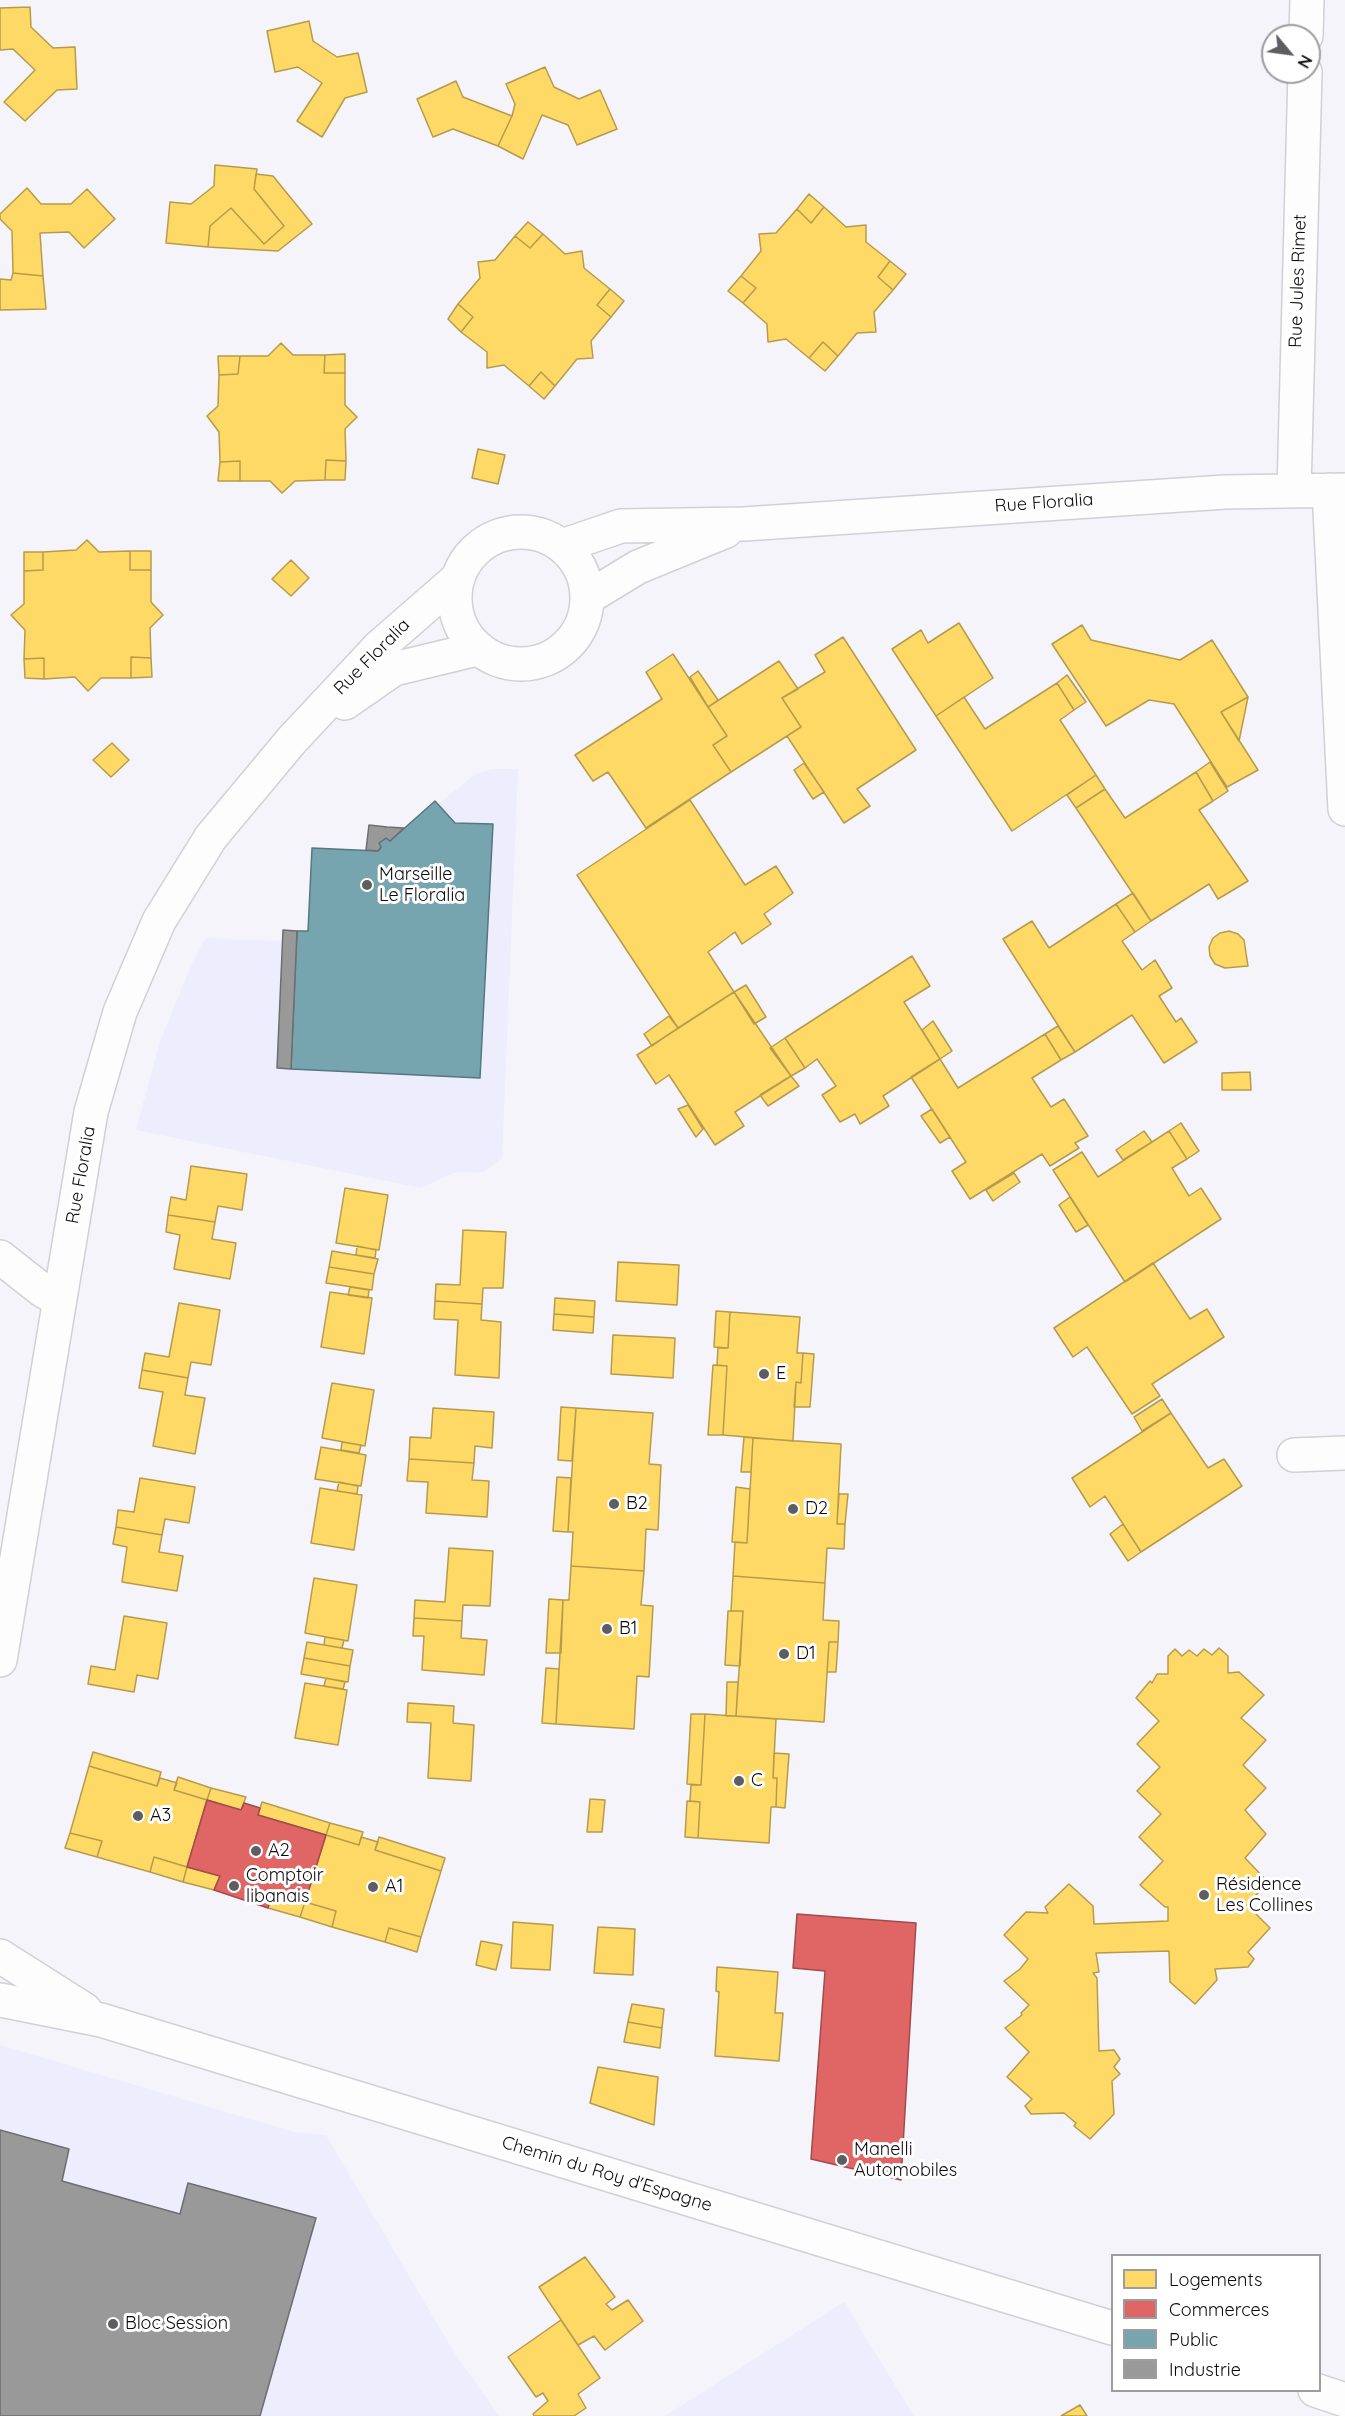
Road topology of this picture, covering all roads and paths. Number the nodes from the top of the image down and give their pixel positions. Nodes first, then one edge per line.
1 (1307, 0) edge
2 (1306, 24) edge
3 (1305, 84) edge
4 (1337, 490) edge
5 (1294, 491) junction
6 (744, 524) junction
7 (562, 546) junction
8 (457, 579) junction
9 (587, 598) junction
10 (477, 649) junction
11 (292, 740) junction
12 (1345, 809) edge
13 (0, 1257) edge
14 (59, 1300) junction
15 (1345, 1453) edge
16 (1294, 1455) dead end
17 (0, 1660) edge
18 (0, 1956) edge
19 (0, 2000) edge
20 (101, 2020) junction
21 (1111, 2327) edge
22 (1319, 2392) edge
23 (1345, 2400) edge

1 - 2 street
3 - 5 street, Rue Jules Rimet
4 - 5 street, Rue Floralia
4 - 12 street
5 - 6 street, Rue Floralia
6 - 7 street, Rue Floralia
6 - 9 street, Rue Floralia
7 - 8 street
7 - 9 street
8 - 10 street
8 - 11 street, Rue Floralia
9 - 10 street
10 - 11 street, Rue Floralia
11 - 14 street, Rue Floralia
13 - 14 street
14 - 17 street, Rue Floralia
15 - 16 street
18 - 20 street, Chemin du Roy d'Espagne
19 - 20 street, Chemin du Roy d'Espagne
20 - 21 street, Chemin du Roy d'Espagne
22 - 23 street

